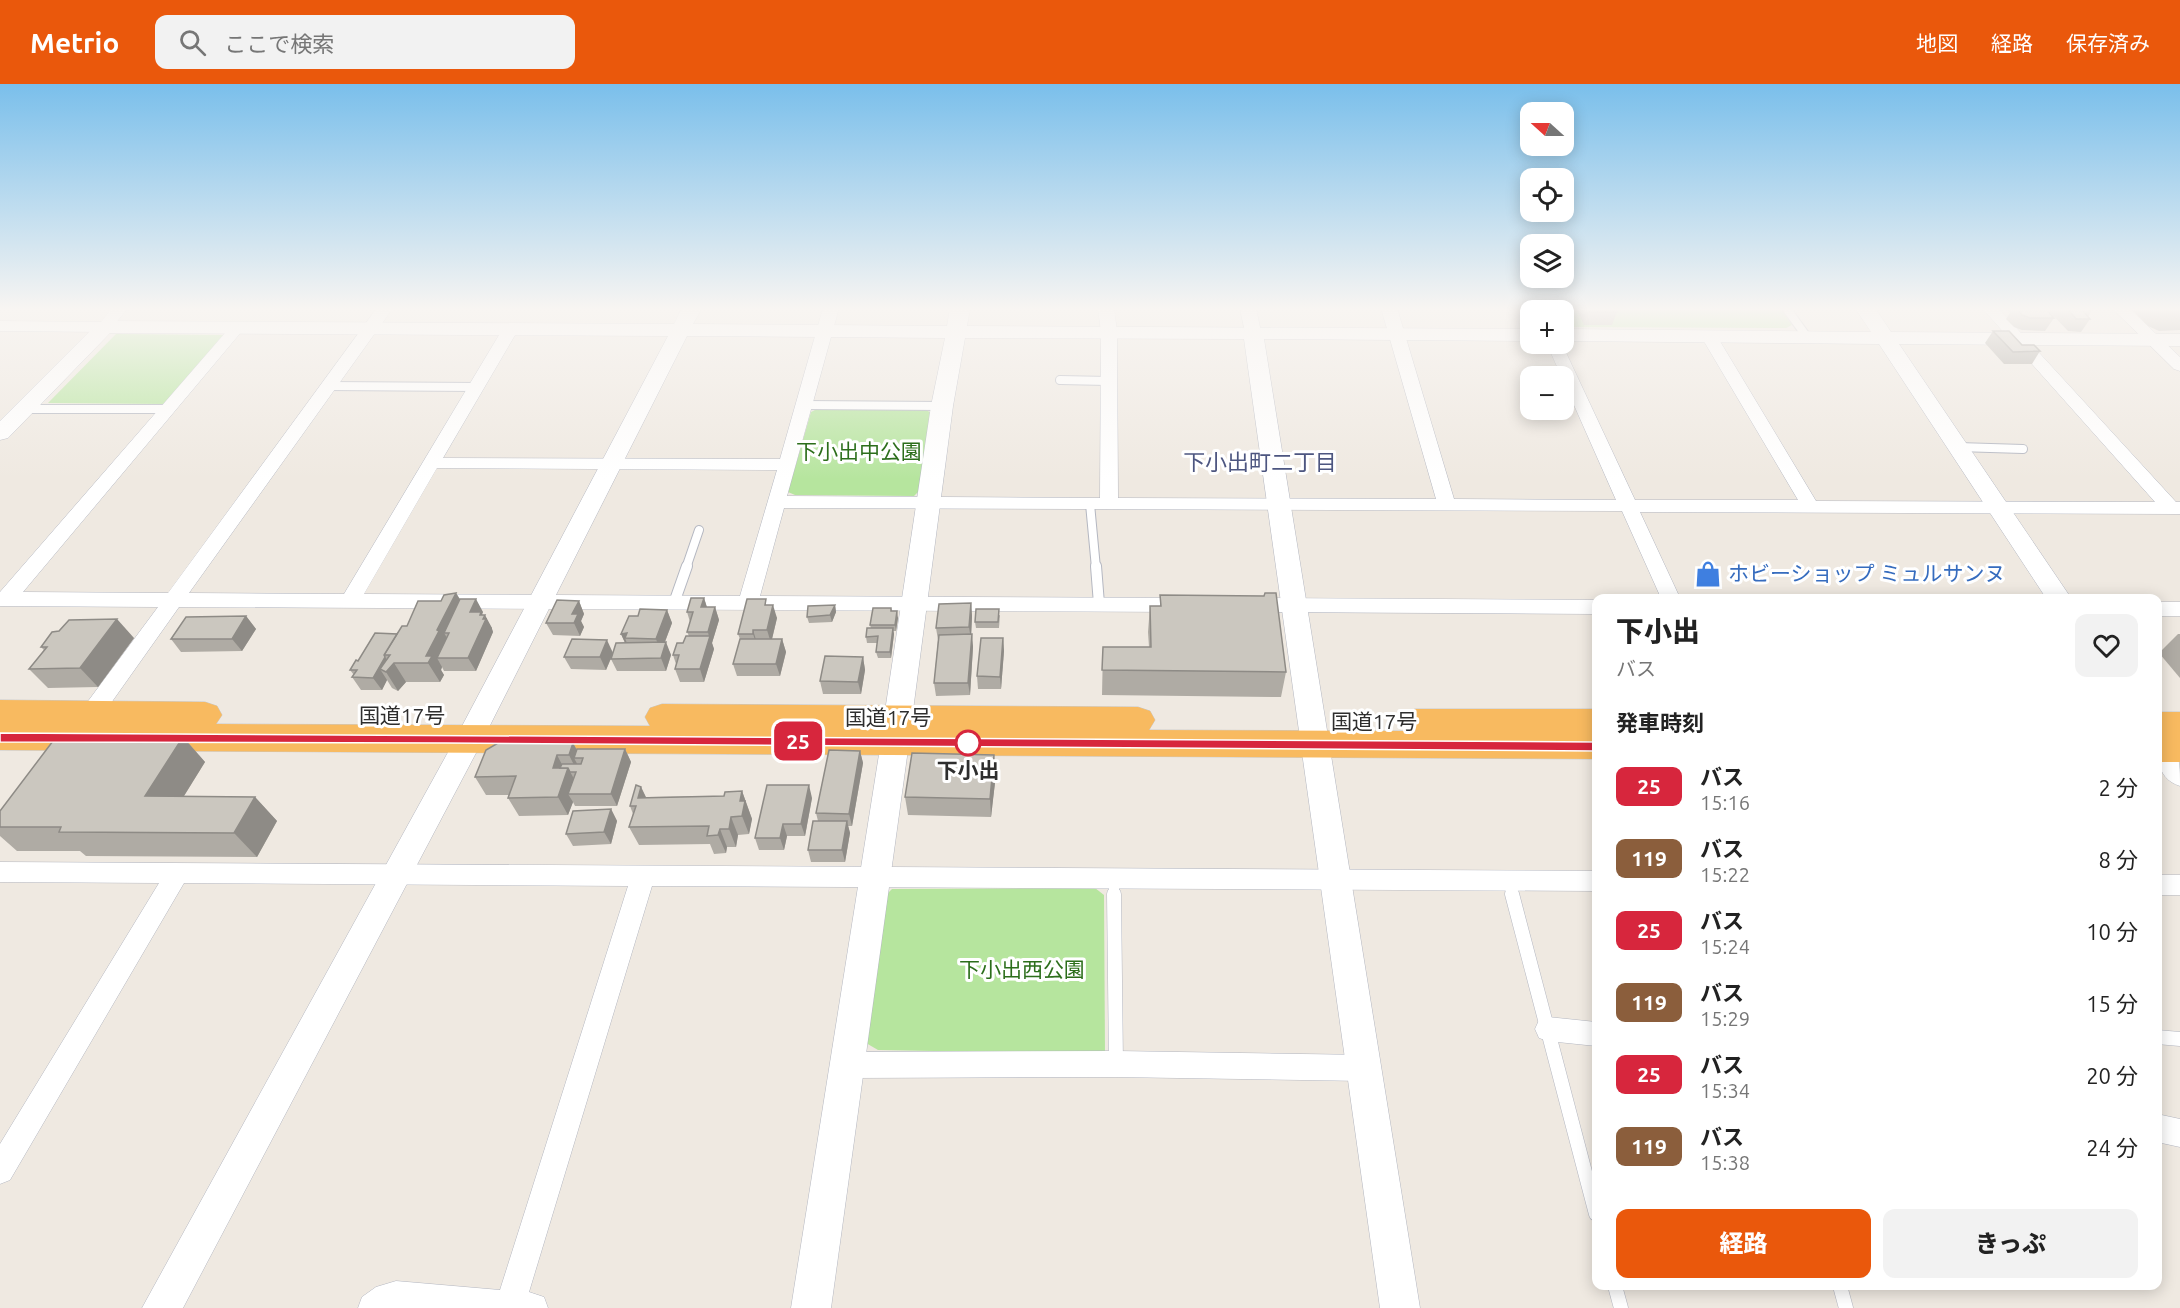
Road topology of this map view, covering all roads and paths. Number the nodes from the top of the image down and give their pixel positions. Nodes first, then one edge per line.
1 (67, 365) edge
2 (205, 365) edge
3 (343, 365) edge
4 (490, 365) edge
5 (662, 365) edge
6 (815, 365) edge
7 (950, 365) edge
8 (1108, 365) edge
9 (1258, 365) edge
10 (1406, 365) edge
11 (1564, 365) edge
12 (1726, 365) edge
13 (1902, 365) edge
14 (2043, 365) edge
15 (1060, 380) dead end
16 (1108, 381) junction
17 (328, 386) junction
18 (477, 387) junction
19 (804, 405) junction
20 (942, 406) junction
21 (24, 409) junction
22 (168, 409) junction
23 (0, 433) edge
24 (1958, 447) junction
25 (2023, 448) dead end
26 (432, 462) junction
27 (610, 464) junction
28 (787, 465) junction
29 (777, 502) junction
30 (929, 502) junction
31 (1109, 503) junction
32 (1090, 504) junction
33 (1279, 504) junction
34 (1446, 504) junction
35 (1627, 505) junction
36 (1810, 505) junction
37 (1999, 507) junction
38 (2175, 508) edge
39 (699, 530) dead end
40 (1668, 594) edge
41 (2056, 594) edge
42 (3, 599) edge
43 (174, 600) junction
44 (542, 600) junction
45 (350, 601) junction
46 (674, 603) junction
47 (748, 603) junction
48 (1099, 604) junction
49 (914, 605) junction
50 (1202, 605) edge
51 (1236, 605) edge
52 (1293, 605) junction
53 (1592, 607) edge
54 (2162, 609) edge
55 (2180, 609) edge
56 (0, 713) edge
57 (1592, 722) edge
58 (475, 727) junction
59 (897, 730) junction
60 (1313, 733) junction
61 (0, 737) edge
62 (74, 737) junction
63 (1592, 746) edge
64 (0, 872) edge
65 (178, 872) junction
66 (398, 874) junction
67 (644, 874) junction
68 (875, 876) junction
69 (1114, 878) junction
70 (1337, 880) junction
71 (1508, 880) junction
72 (1592, 881) edge
73 (2162, 885) edge
74 (2180, 885) edge
75 (1548, 1029) junction
76 (1592, 1034) edge
77 (2162, 1037) edge
78 (2180, 1039) edge
79 (1116, 1064) junction
80 (848, 1065) junction
81 (1365, 1068) junction
82 (2162, 1129) edge
83 (2180, 1133) edge
84 (0, 1170) edge
85 (1592, 1199) edge
86 (1616, 1290) edge
87 (1841, 1290) edge
88 (521, 1307) edge
89 (162, 1308) edge
90 (373, 1308) edge
91 (811, 1308) edge
92 (1400, 1308) edge
93 (1621, 1308) edge
94 (1846, 1308) edge

1 - 21 street
2 - 22 street
3 - 17 street
4 - 18 street
5 - 27 street
6 - 19 street
7 - 20 street
8 - 16 street
9 - 33 street
10 - 34 street
11 - 35 street
12 - 36 street
13 - 24 street
14 - 38 street
15 - 16 lane
16 - 31 street
17 - 18 lane
17 - 43 street
18 - 26 street
19 - 20 lane
19 - 28 street
20 - 30 street
21 - 22 lane
21 - 23 street
22 - 42 street
24 - 25 lane
24 - 37 street
26 - 27 street
26 - 45 street
27 - 28 street
27 - 44 street
28 - 29 street
29 - 30 street
29 - 47 street
30 - 32 street
30 - 49 street
31 - 32 street
31 - 33 street
32 - 48 lane
33 - 34 street
33 - 52 street
34 - 35 street
35 - 36 street
35 - 40 street
36 - 37 street
37 - 38 street
37 - 41 street
39 - 46 lane
42 - 43 street
43 - 45 street
43 - 62 street
44 - 45 street
44 - 46 street
44 - 58 street
46 - 47 street
47 - 49 street
48 - 49 street
48 - 50 street
49 - 59 street
51 - 52 street
52 - 53 street
52 - 60 street
54 - 55 street
56 - 62 highway, 国道17号
57 - 60 highway, 国道17号
58 - 59 highway, 国道17号
58 - 62 highway, 国道17号
58 - 66 street
59 - 60 highway, 国道17号
59 - 68 street
60 - 63 highway, 国道17号
60 - 70 street
61 - 62 highway, 国道17号
64 - 65 street
65 - 66 street
65 - 84 street
66 - 67 street
66 - 89 street
67 - 68 street
67 - 88 street
68 - 69 street
68 - 80 street
69 - 70 street
69 - 79 lane
70 - 71 street
70 - 81 street
71 - 72 street
71 - 75 lane
73 - 74 street
75 - 76 street
75 - 85 lane
77 - 78 lane
79 - 80 street
79 - 81 street
80 - 91 street
81 - 92 street
82 - 83 street
86 - 93 lane
87 - 94 lane
88 - 90 street

